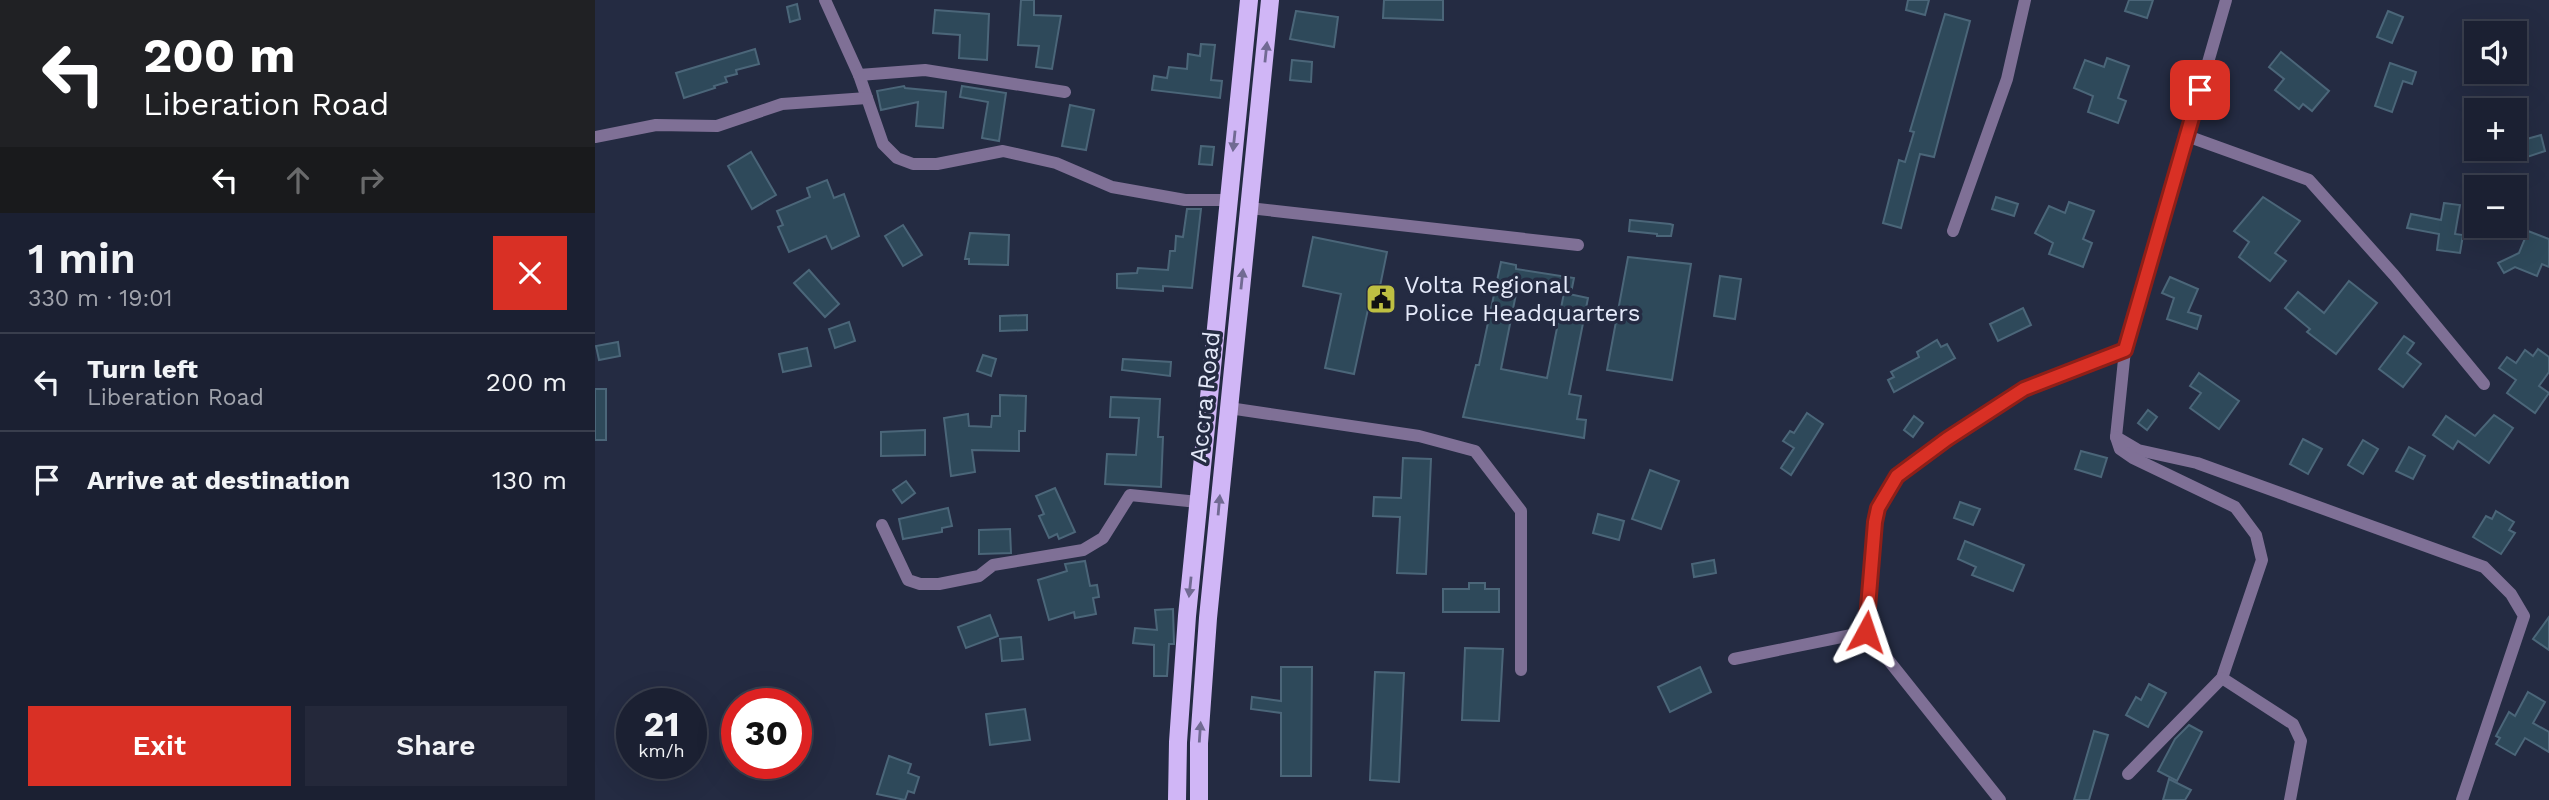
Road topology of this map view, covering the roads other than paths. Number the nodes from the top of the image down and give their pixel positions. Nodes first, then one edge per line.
1 (825, 0) edge
2 (1249, 0) edge
3 (1271, 0) edge
4 (2025, 0) edge
5 (2226, 0) edge
6 (859, 75) junction
7 (1065, 92) dead end
8 (867, 98) junction
9 (2187, 136) junction
10 (595, 138) edge
11 (1228, 200) junction
12 (1249, 208) junction
13 (1953, 231) dead end
14 (1578, 245) dead end
15 (2125, 350) junction
16 (2484, 384) dead end
17 (1229, 408) junction
18 (2116, 437) junction
19 (1198, 502) junction
20 (882, 525) dead end
21 (1866, 632) junction
22 (1734, 659) dead end
23 (1521, 670) dead end
24 (2223, 678) junction
25 (2127, 774) dead end
26 (1177, 800) edge
27 (1199, 800) edge
28 (2000, 800) edge
29 (2290, 800) edge
30 (2462, 800) edge

1 - 6 street
2 -> 11 main road, Accra Road
12 -> 3 main road, Accra Road
4 - 13 street
5 - 9 street
6 - 7 street
6 - 8 street
8 - 10 street
8 - 11 street
9 - 15 street
9 - 16 street
11 - 19 main road, Accra Road
12 - 14 street
17 -> 12 main road, Accra Road
15 - 18 street
15 - 21 street
17 - 23 street
27 -> 17 main road, Accra Road
18 - 24 street
18 - 30 street
19 - 20 street
19 -> 26 main road, Accra Road
21 - 22 street
21 - 28 street
24 - 25 street
24 - 29 street

